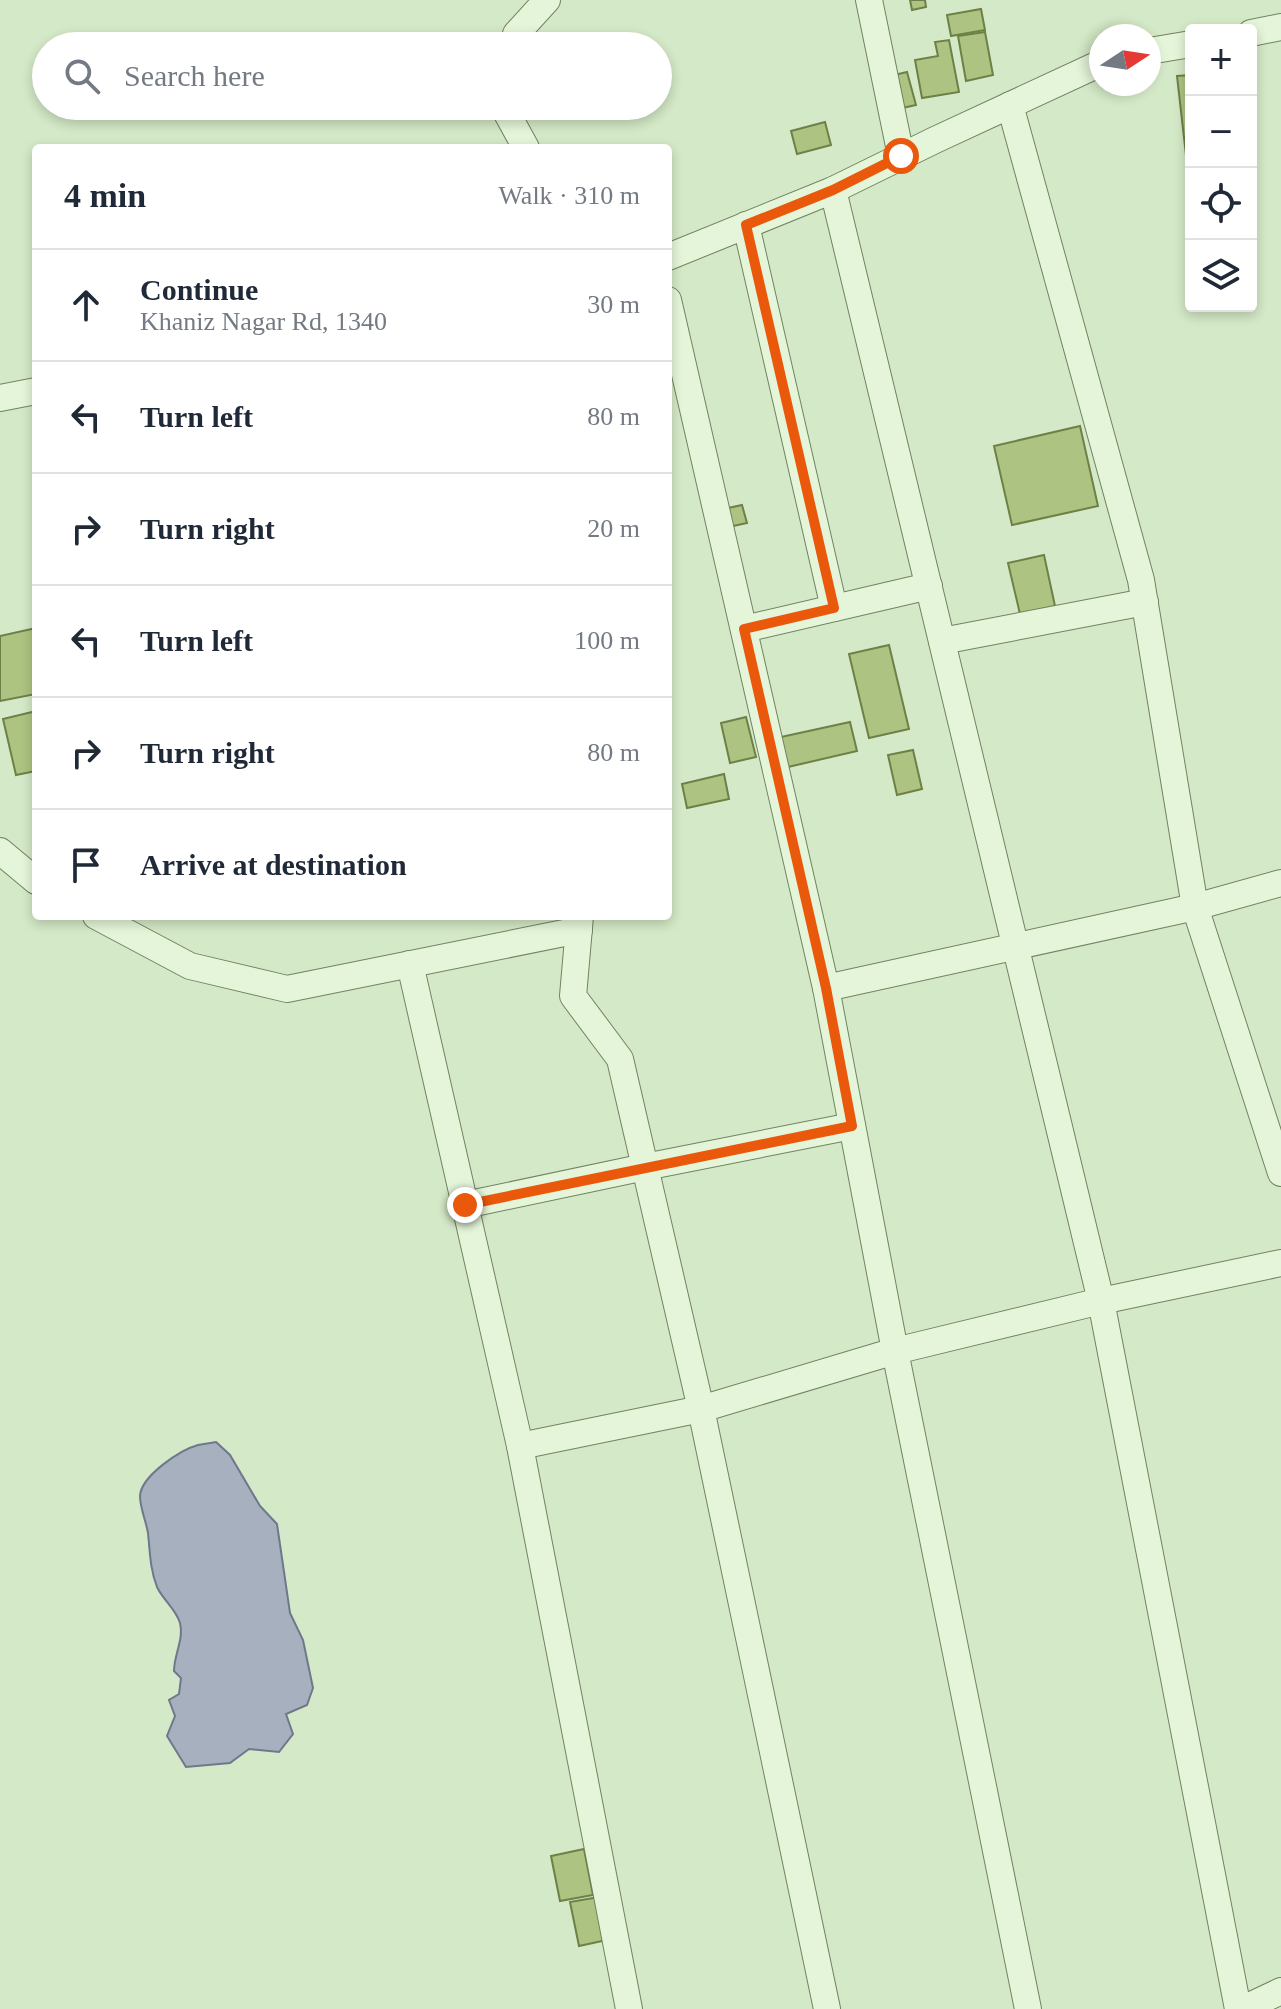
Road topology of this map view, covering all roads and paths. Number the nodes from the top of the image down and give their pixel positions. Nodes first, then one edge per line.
1 (547, 0) edge
2 (869, 0) edge
3 (1281, 27) edge
4 (518, 32) edge
5 (1257, 32) edge
6 (1185, 45) edge
7 (1161, 49) edge
8 (1089, 69) edge
9 (1010, 105) junction
10 (511, 120) edge
11 (524, 144) edge
12 (901, 156) junction
13 (833, 190) junction
14 (746, 225) junction
15 (672, 255) edge
16 (672, 317) edge
17 (32, 392) edge
18 (0, 398) edge
19 (929, 586) junction
20 (1145, 602) junction
21 (834, 608) junction
22 (744, 629) junction
23 (942, 641) junction
24 (0, 851) edge
25 (32, 878) edge
26 (1281, 883) edge
27 (1195, 907) junction
28 (104, 920) edge
29 (579, 923) edge
30 (1016, 946) junction
31 (410, 964) junction
32 (826, 988) junction
33 (852, 1126) junction
34 (645, 1167) junction
35 (1281, 1173) edge
36 (465, 1205) junction
37 (1281, 1263) edge
38 (1101, 1301) junction
39 (895, 1351) junction
40 (701, 1409) junction
41 (520, 1446) junction
42 (1281, 1991) edge
43 (629, 2009) edge
44 (827, 2009) edge
45 (1028, 2009) edge
46 (1241, 2009) edge

1 - 4 street
2 - 12 street
3 - 5 street
6 - 7 street
8 - 9 street
9 - 12 street
9 - 20 street
10 - 11 street
12 - 13 street
13 - 14 street
13 - 19 street
14 - 15 street
14 - 21 street
16 - 22 street
17 - 18 street
19 - 21 street
19 - 23 street
20 - 23 street
20 - 27 street
21 - 22 street
22 - 32 street
23 - 30 street
24 - 25 street
26 - 27 street
27 - 30 street
27 - 35 street
28 - 31 street
29 - 31 street
29 - 34 street
30 - 32 street
30 - 38 street
31 - 36 street
32 - 33 street
33 - 34 street
33 - 39 street
34 - 36 street
34 - 40 street
36 - 41 street
37 - 38 street
38 - 39 street
38 - 46 street
39 - 40 street
39 - 45 street
40 - 41 street
40 - 44 street
41 - 43 street
42 - 46 street

